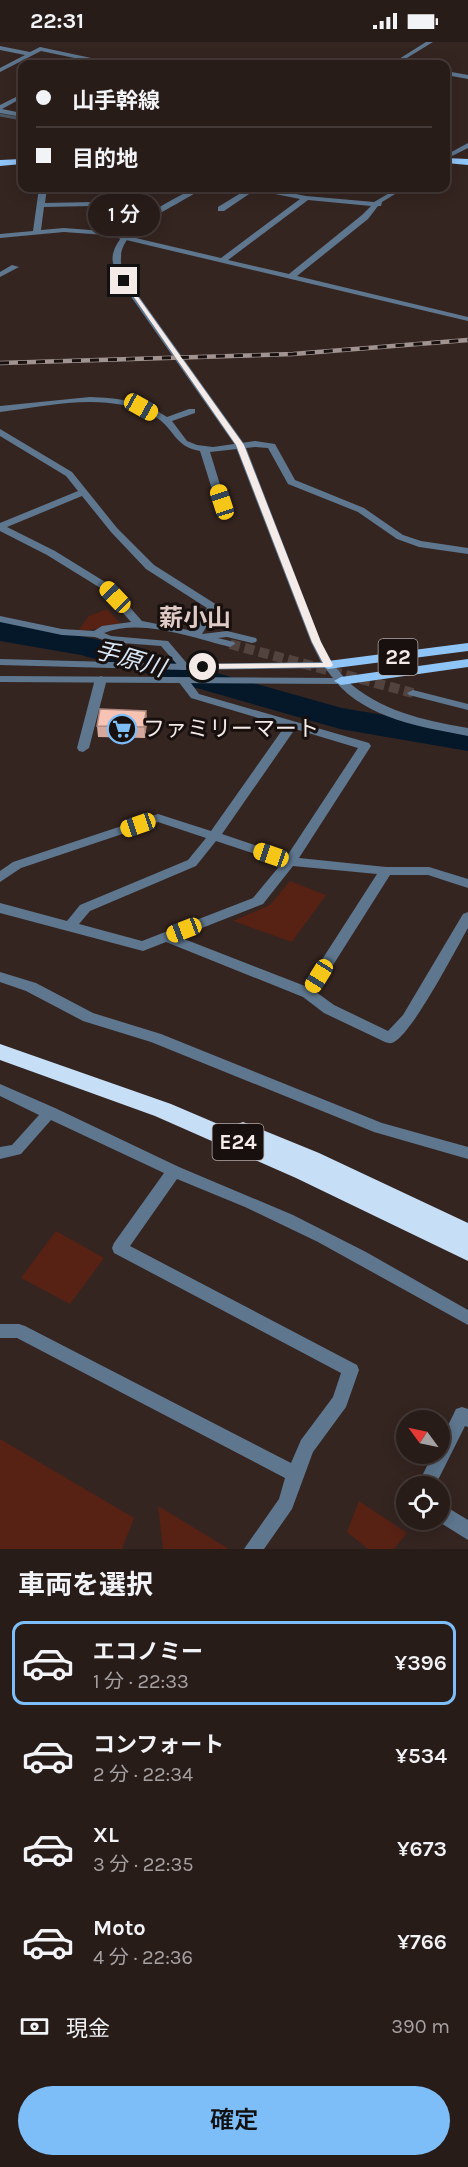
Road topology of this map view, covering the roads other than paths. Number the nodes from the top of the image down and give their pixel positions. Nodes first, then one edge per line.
1 (430, 42) edge
2 (0, 48) edge
3 (30, 54) junction
4 (18, 60) edge
5 (19, 60) edge
6 (90, 60) edge
7 (404, 60) edge
8 (0, 70) edge
9 (450, 73) edge
10 (468, 77) edge
11 (18, 99) edge
12 (0, 110) edge
13 (18, 115) edge
14 (468, 145) edge
15 (450, 156) edge
16 (450, 160) edge
17 (18, 162) edge
18 (468, 162) edge
19 (0, 163) edge
20 (42, 192) edge
21 (191, 192) edge
22 (249, 192) edge
23 (275, 192) edge
24 (394, 192) edge
25 (306, 198) junction
26 (378, 204) junction
27 (40, 205) junction
28 (221, 209) dead end
29 (37, 232) junction
30 (105, 233) junction
31 (0, 236) edge
32 (126, 238) junction
33 (222, 261) junction
34 (15, 267) dead end
35 (0, 275) edge
36 (291, 277) junction
37 (468, 319) edge
38 (0, 409) edge
39 (192, 411) dead end
40 (166, 420) junction
41 (0, 432) edge
42 (240, 445) junction
43 (204, 449) junction
44 (84, 492) junction
45 (229, 509) dead end
46 (0, 527) edge
47 (468, 551) edge
48 (0, 619) edge
49 (139, 624) junction
50 (97, 634) junction
51 (196, 635) junction
52 (252, 640) dead end
53 (230, 644) tunnel mouth
54 (468, 647) edge
55 (3, 661) edge
56 (468, 663) edge
57 (328, 665) junction
58 (185, 667) junction
59 (0, 679) edge
60 (101, 679) junction
61 (184, 681) junction
62 (341, 681) junction
63 (413, 693) tunnel mouth
64 (468, 707) edge
65 (292, 724) junction
66 (468, 732) edge
67 (82, 748) dead end
68 (214, 836) junction
69 (290, 861) junction
70 (386, 871) junction
71 (0, 878) edge
72 (468, 884) edge
73 (0, 908) edge
74 (468, 917) edge
75 (70, 927) junction
76 (166, 937) junction
77 (0, 977) edge
78 (308, 993) junction
79 (0, 1040) edge
80 (0, 1052) edge
81 (0, 1090) edge
82 (50, 1112) junction
83 (0, 1153) edge
84 (468, 1153) edge
85 (174, 1171) junction
86 (468, 1234) edge
87 (468, 1251) edge
88 (468, 1318) edge
89 (0, 1331) edge
90 (468, 1419) edge
91 (295, 1474) junction
92 (431, 1476) edge
93 (450, 1519) edge
94 (468, 1532) edge
95 (253, 1549) edge

1 - 7 street
2 - 3 street
3 - 5 street
3 - 6 street
4 - 8 street
9 - 10 street
11 - 12 street
12 - 13 street
14 - 15 street
16 - 18 main road
17 - 19 main road
20 - 27 street
21 - 32 street
22 - 28 street
23 - 25 street
24 - 26 street
25 - 26 street
25 - 33 street
26 - 36 street
27 - 29 street
27 - 30 street
29 - 30 street
29 - 31 street
30 - 32 street
32 - 33 street
32 - 42 street
33 - 36 street
34 - 35 street
36 - 37 street
38 - 40 street
39 - 40 street
40 - 43 street
41 - 44 street
42 - 43 street
42 - 47 street
42 - 57 street
43 - 45 street
44 - 46 street
44 - 51 street
46 - 49 street
48 - 50 street
49 - 50 street
49 - 51 street
50 - 58 street
51 - 52 street
51 - 53 street
54 - 57 main road, 22
55 - 58 street
56 - 62 main road, 22
57 - 58 street
57 - 62 street
59 - 60 street
60 - 61 street
60 - 67 street
61 - 62 street
61 - 65 street
62 - 66 street
63 - 64 street
65 - 68 street
65 - 69 street
68 - 69 street
68 - 71 street
68 - 75 street
69 - 70 street
69 - 76 street
70 - 72 street
70 - 78 street
73 - 75 street
74 - 78 street
75 - 76 street
76 - 78 street
77 - 84 street
79 - 86 highway, E24
80 - 87 highway, E24
81 - 82 street
82 - 83 street
82 - 85 street
85 - 88 street
85 - 91 street
89 - 91 street
90 - 92 street
91 - 95 street
93 - 94 street

